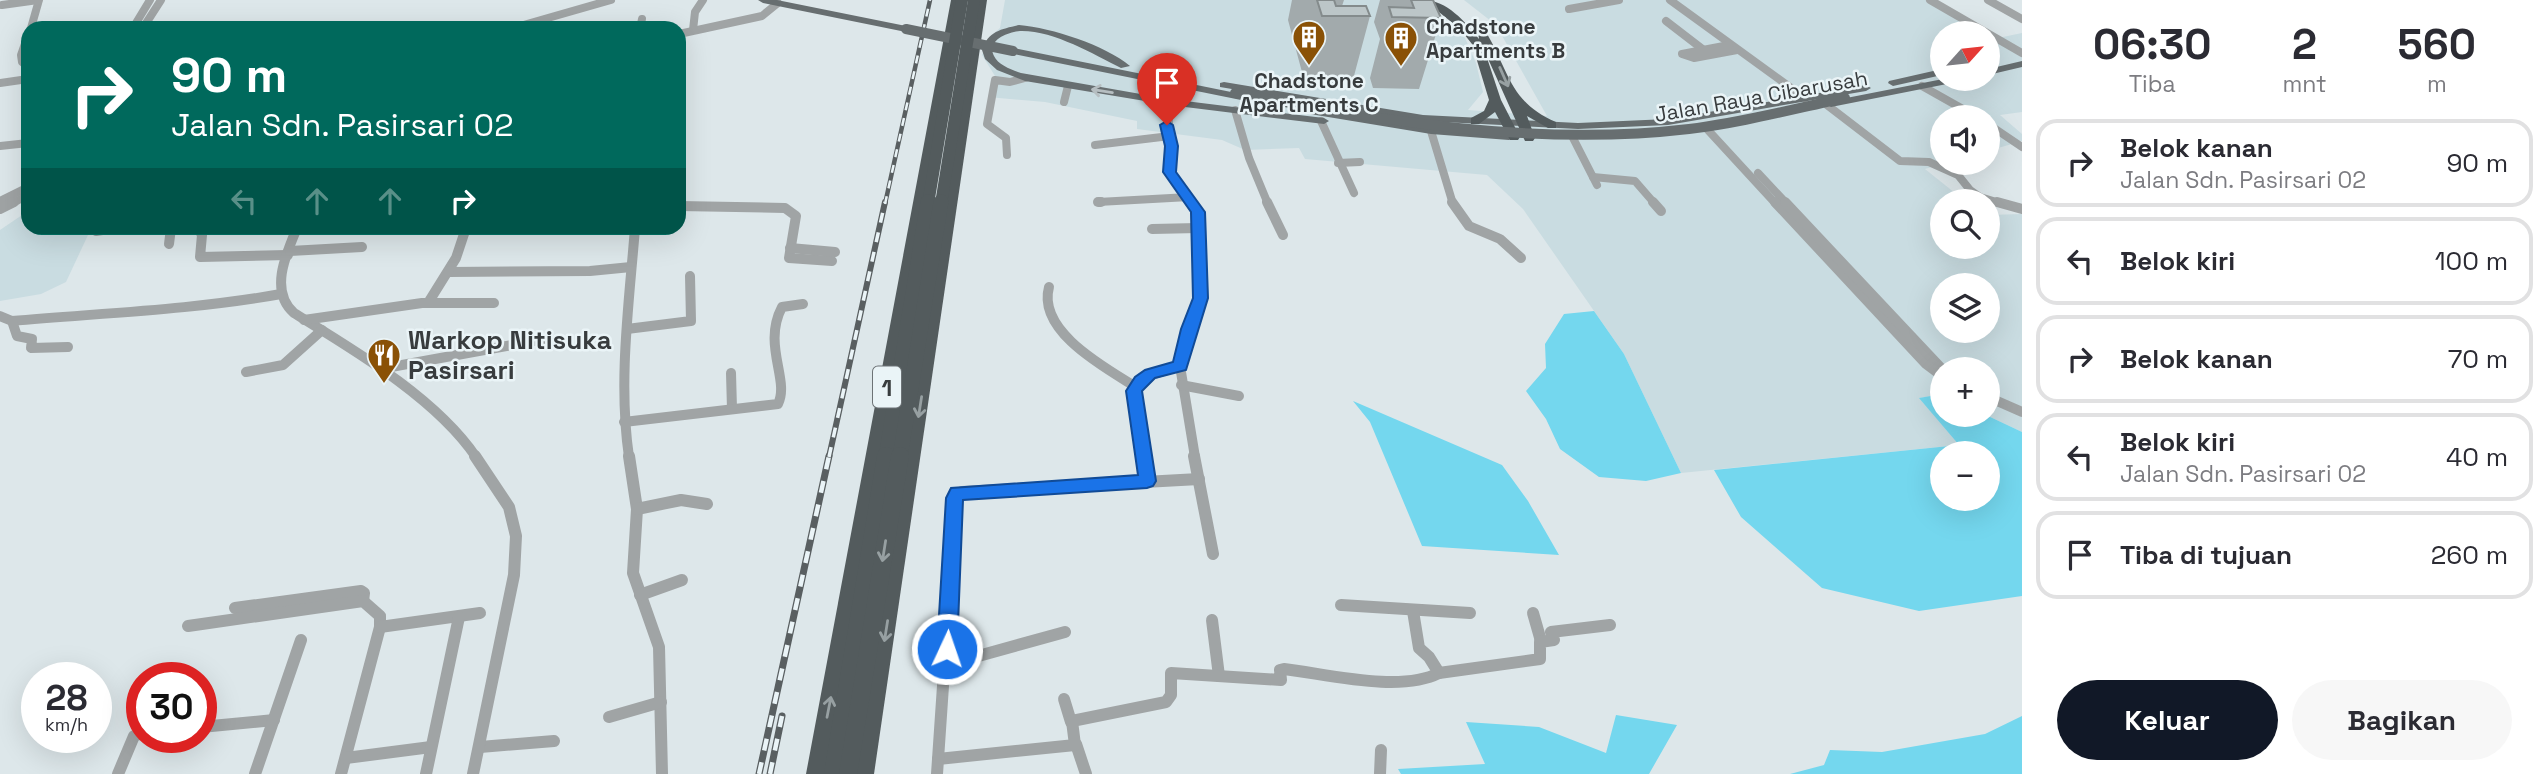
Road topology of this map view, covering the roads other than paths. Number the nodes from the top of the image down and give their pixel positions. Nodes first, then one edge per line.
1 (39, 0) edge
2 (150, 0) edge
3 (161, 0) edge
4 (611, 0) edge
5 (703, 0) edge
6 (763, 0) edge
7 (799, 0) edge
8 (956, 0) edge
9 (962, 0) edge
10 (974, 0) edge
11 (982, 0) edge
12 (1429, 0) edge
13 (1444, 0) edge
14 (1619, 0) edge
15 (1670, 0) edge
16 (1930, 0) edge
17 (1988, 0) edge
18 (778, 3) junction
19 (2, 5) dead end
20 (1569, 9) dead end
21 (2022, 19) edge
22 (33, 21) edge
23 (137, 21) edge
24 (148, 21) edge
25 (538, 21) edge
26 (1666, 21) dead end
27 (907, 26) junction
28 (693, 30) junction
29 (686, 32) edge
30 (1013, 48) junction
31 (1733, 48) junction
32 (2022, 55) edge
33 (2000, 61) edge
34 (2022, 64) edge
35 (1125, 66) junction
36 (2000, 69) edge
37 (1930, 75) edge
38 (1025, 78) junction
39 (21, 80) edge
40 (0, 83) edge
41 (1930, 84) edge
42 (1068, 86) junction
43 (1922, 86) junction
44 (1207, 87) junction
45 (1875, 87) junction
46 (1910, 89) junction
47 (1843, 97) junction
48 (1805, 98) junction
49 (1495, 100) junction
50 (1515, 101) junction
51 (1065, 102) dead end
52 (1169, 102) junction
53 (1827, 105) junction
54 (1956, 105) edge
55 (1235, 110) junction
56 (1321, 121) junction
57 (1364, 122) junction
58 (1482, 122) junction
59 (1508, 123) junction
60 (1528, 124) junction
61 (1552, 125) junction
62 (1711, 128) junction
63 (1431, 131) junction
64 (2000, 132) edge
65 (1170, 136) junction
66 (1492, 136) junction
67 (1514, 137) junction
68 (1534, 138) junction
69 (1573, 138) junction
70 (21, 144) edge
71 (1096, 145) dead end
72 (0, 146) edge
73 (2022, 147) edge
74 (1007, 155) dead end
75 (1360, 162) dead end
76 (1338, 163) junction
77 (21, 190) edge
78 (1354, 193) dead end
79 (1189, 197) junction
80 (21, 198) edge
81 (0, 201) edge
82 (1098, 202) dead end
83 (686, 206) edge
84 (0, 209) edge
85 (2022, 209) edge
86 (1661, 211) dead end
87 (1198, 228) junction
88 (1152, 229) dead end
89 (170, 235) edge
90 (202, 235) edge
91 (295, 235) edge
92 (465, 235) edge
93 (634, 235) edge
94 (1283, 235) dead end
95 (169, 244) dead end
96 (362, 247) dead end
97 (289, 253) junction
98 (834, 256) dead end
99 (1521, 258) dead end
100 (631, 267) junction
101 (449, 272) junction
102 (690, 276) dead end
103 (1049, 287) dead end
104 (281, 294) junction
105 (428, 303) junction
106 (494, 303) dead end
107 (803, 304) dead end
108 (0, 316) edge
109 (304, 320) junction
110 (12, 321) junction
111 (322, 330) junction
112 (627, 330) junction
113 (545, 339) dead end
114 (68, 347) dead end
115 (1930, 357) edge
116 (1180, 366) junction
117 (1930, 367) edge
118 (380, 369) junction
119 (246, 372) dead end
120 (731, 373) dead end
121 (1181, 385) junction
122 (1136, 387) junction
123 (1239, 396) dead end
124 (2000, 402) edge
125 (733, 408) junction
126 (2022, 412) edge
127 (624, 422) junction
128 (1199, 479) junction
129 (1147, 481) junction
130 (707, 504) dead end
131 (637, 509) junction
132 (1213, 554) dead end
133 (682, 580) dead end
134 (640, 595) junction
135 (363, 601) junction
136 (1341, 605) dead end
137 (235, 608) dead end
138 (1413, 611) junction
139 (480, 613) dead end
140 (1470, 613) dead end
141 (1533, 613) dead end
142 (458, 617) junction
143 (1212, 620) dead end
144 (1610, 625) dead end
145 (188, 626) dead end
146 (380, 627) junction
147 (948, 632) junction
148 (1065, 632) dead end
149 (301, 640) dead end
150 (1541, 641) junction
151 (965, 659) junction
152 (946, 665) junction
153 (1439, 673) junction
154 (1219, 676) junction
155 (1064, 699) dead end
156 (662, 702) junction
157 (609, 717) dead end
158 (274, 720) junction
159 (1071, 722) junction
160 (217, 725) edge
161 (554, 741) dead end
162 (1076, 744) junction
163 (431, 747) junction
164 (480, 747) junction
165 (1381, 750) dead end
166 (127, 753) edge
167 (346, 758) junction
168 (938, 759) junction
169 (118, 774) edge
170 (255, 774) edge
171 (341, 774) edge
172 (425, 774) edge
173 (473, 774) edge
174 (662, 774) edge
175 (816, 774) edge
176 (833, 774) edge
177 (848, 774) edge
178 (864, 774) edge
179 (937, 774) edge
180 (1086, 774) edge
181 (1380, 774) edge

1 - 19 street
1 - 22 street
2 - 23 street
3 - 24 street
4 - 25 street
5 - 28 street
6 - 18 main road, Jalan Raya Cibarusah
7 - 27 main road, Jalan Raya Cibarusah
175 -> 8 highway, 1
9 - 176 highway, 1, bridge
10 -> 177 highway, 1, bridge
11 -> 178 highway, 1
12 - 49 highway
13 -> 50 highway
14 - 20 street
15 - 31 street
16 - 32 street
17 - 21 street
18 - 27 main road, Jalan Raya Cibarusah
18 - 28 street
26 - 31 street
27 - 30 main road, Jalan Raya Cibarusah, bridge
28 - 29 street
30 - 35 main road, Jalan Raya Cibarusah
30 - 44 main road, Jalan Raya Cibarusah
31 - 48 street
32 - 33 main road
34 - 36 main road
35 - 38 main road
35 - 44 main road, Jalan Raya Cibarusah
37 - 45 main road, Jalan Raya Cibarusah
38 - 42 main road
38 - 74 street
39 - 40 street
41 - 43 main road, Jalan Raya Cibarusah
42 - 51 street
52 -> 42 main road
43 - 46 main road, Jalan Raya Cibarusah
43 - 54 street
44 - 47 main road, Jalan Raya Cibarusah, bridge
44 - 57 main road, Jalan Raya Cibarusah
44 - 58 main road, Jalan Raya Cibarusah
45 - 47 main road, Jalan Raya Cibarusah
45 - 48 main road, Jalan Raya Cibarusah
46 - 47 main road, Jalan Raya Cibarusah
46 - 53 main road, Jalan Raya Cibarusah
48 - 61 main road, Jalan Raya Cibarusah
49 - 58 highway
49 - 59 highway
50 - 60 highway
50 - 61 highway
52 - 55 main road
52 - 65 street
53 - 62 main road, Jalan Raya Cibarusah
53 - 85 street
55 - 56 main road
55 - 94 street
56 - 57 main road
56 - 76 street
57 - 63 main road, Jalan Raya Cibarusah
58 - 59 main road, Jalan Raya Cibarusah
58 - 66 main road
59 - 60 main road, Jalan Raya Cibarusah
59 - 67 highway
60 - 61 main road, Jalan Raya Cibarusah
60 - 68 highway
62 - 69 main road, Jalan Raya Cibarusah
62 - 115 street
62 - 117 street
63 - 66 main road, Jalan Raya Cibarusah
63 - 99 street
64 - 73 street
65 - 71 street
65 - 79 street
66 - 67 main road, Jalan Raya Cibarusah
67 - 68 main road, Jalan Raya Cibarusah
68 - 69 main road, Jalan Raya Cibarusah
69 - 86 street
70 - 72 street
75 - 76 street
76 - 78 street
77 - 81 street
79 - 82 street
79 - 87 street
80 - 84 street
83 - 98 street
87 - 88 street
87 - 116 street
89 - 95 street
90 - 97 street
91 - 97 street
92 - 101 street
93 - 100 street
96 - 97 street
97 - 104 street
100 - 101 street
100 - 112 street
101 - 105 street
102 - 112 street
103 - 122 street
104 - 109 street
104 - 110 street
105 - 106 street
105 - 109 street
107 - 125 street
108 - 110 street
109 - 111 street
110 - 114 street
111 - 118 street
111 - 119 street
112 - 127 street
113 - 118 street
116 - 121 street
116 - 122 street
118 - 164 street
120 - 125 street
121 - 123 street
121 - 128 street
122 - 129 street
124 - 126 street
125 - 127 street
127 - 131 street
128 - 129 street
128 - 132 street
129 - 147 street
130 - 131 street
131 - 134 street
133 - 134 street
134 - 156 street
135 - 137 street
135 - 145 street
135 - 146 street
136 - 138 street
138 - 140 street
138 - 153 street
139 - 142 street
141 - 150 street
142 - 146 street
142 - 163 street
143 - 154 street
144 - 150 street
146 - 167 street
147 - 151 street
147 - 152 street
148 - 151 street
149 - 158 street
150 - 153 street
151 - 152 street
152 - 168 street
153 - 154 street
154 - 159 street
155 - 159 street
156 - 157 street
156 - 174 street
158 - 160 street
158 - 170 street
159 - 162 street
161 - 164 street
162 - 168 street
162 - 180 street
163 - 167 street
163 - 172 street
164 - 173 street
165 - 181 street
166 - 169 street
167 - 171 street
168 - 179 street

